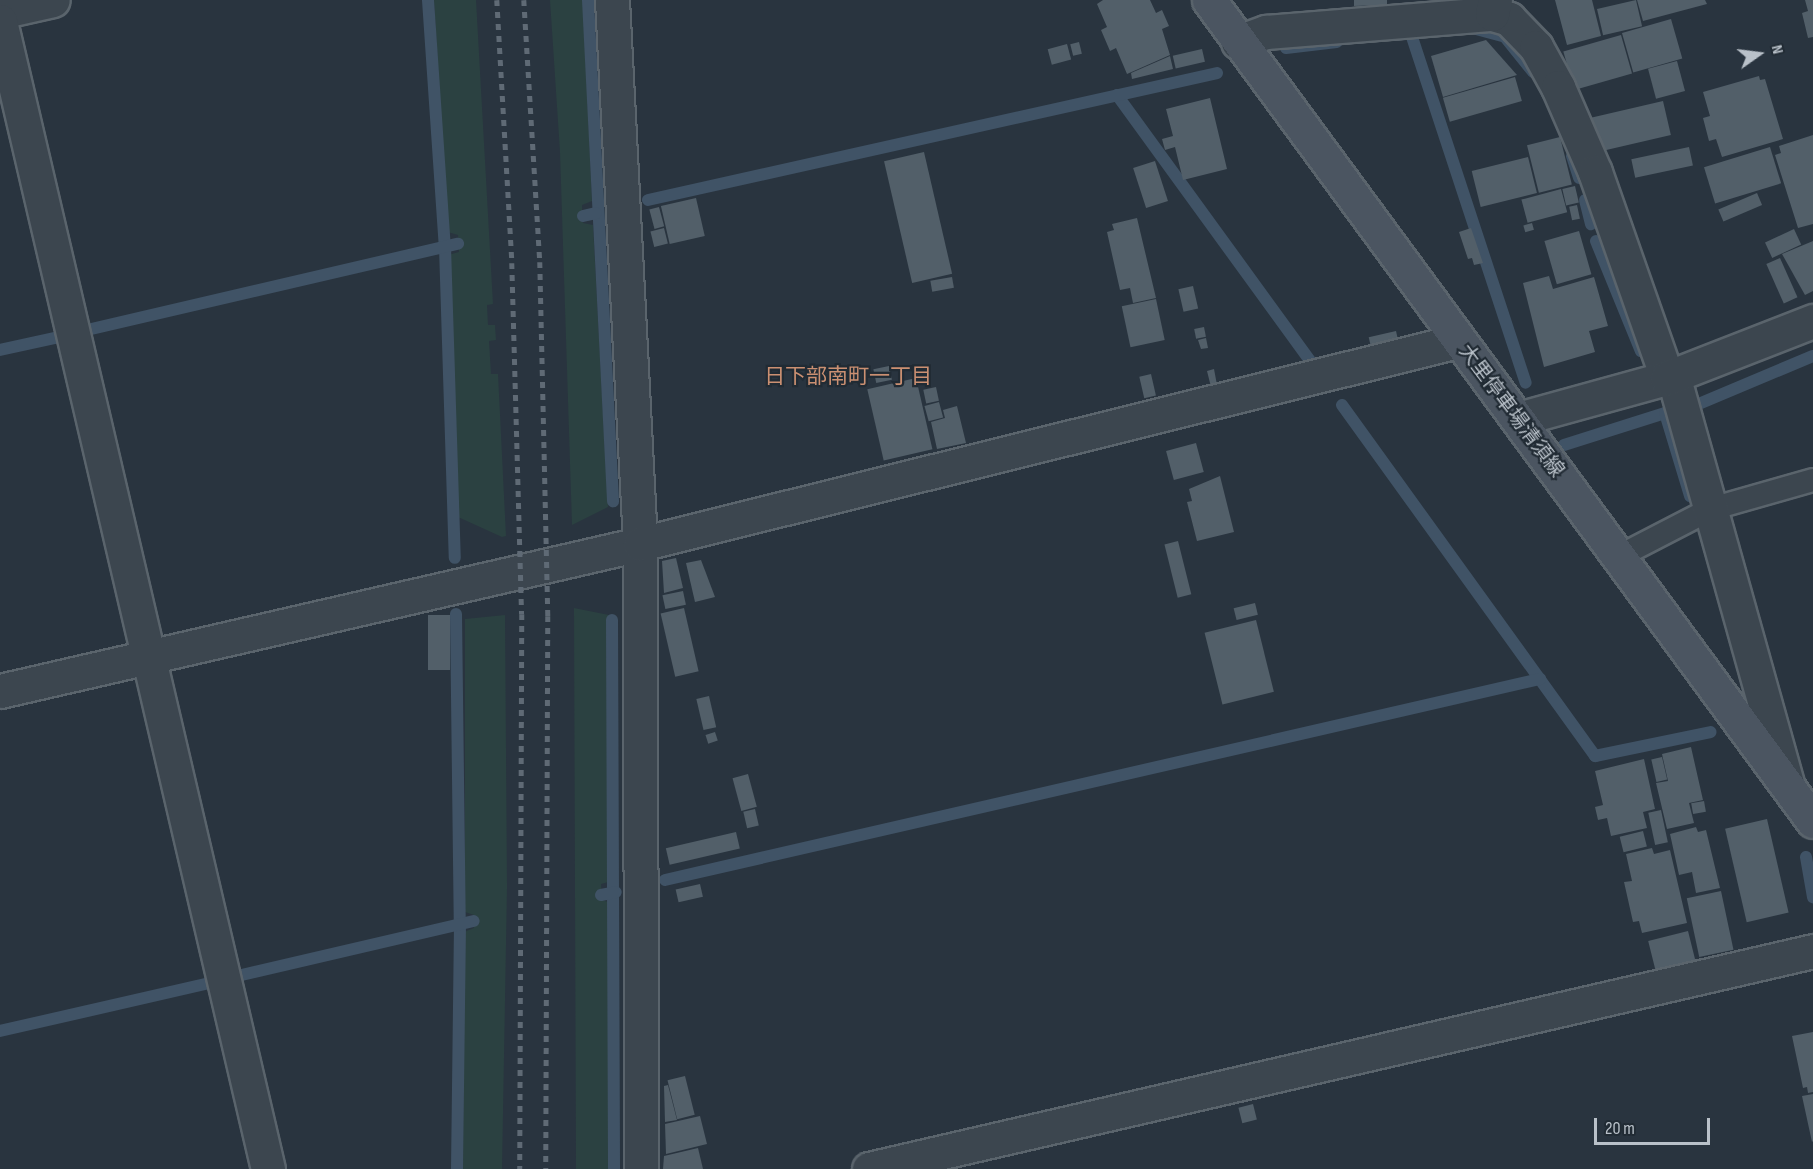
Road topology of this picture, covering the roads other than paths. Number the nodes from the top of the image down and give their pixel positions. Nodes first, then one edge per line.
1 (53, 0) edge
2 (612, 0) edge
3 (1209, 0) edge
4 (1494, 7) edge
5 (0, 12) edge
6 (0, 21) edge
7 (1238, 42) junction
8 (1813, 321) edge
9 (1458, 341) junction
10 (1670, 376) junction
11 (1518, 419) junction
12 (1813, 480) edge
13 (1711, 509) junction
14 (640, 544) junction
15 (1618, 557) junction
16 (148, 657) junction
17 (0, 691) edge
18 (1802, 798) edge
19 (1813, 951) edge
20 (268, 1169) edge
21 (641, 1169) edge
22 (869, 1169) edge

1 - 5 street
2 - 14 street
3 - 7 main road, 大里停車場清須線
4 - 7 street
4 - 10 street
6 - 16 street
7 - 9 main road, 大里停車場清須線
8 - 10 street
9 - 11 main road, 大里停車場清須線
9 - 14 street
10 - 11 street
10 - 13 street
11 - 15 main road, 大里停車場清須線
12 - 13 lane
13 - 15 lane
13 - 18 street
14 - 16 street
14 - 21 street
15 - 18 main road, 大里停車場清須線
16 - 17 street
16 - 20 street
19 - 22 street

